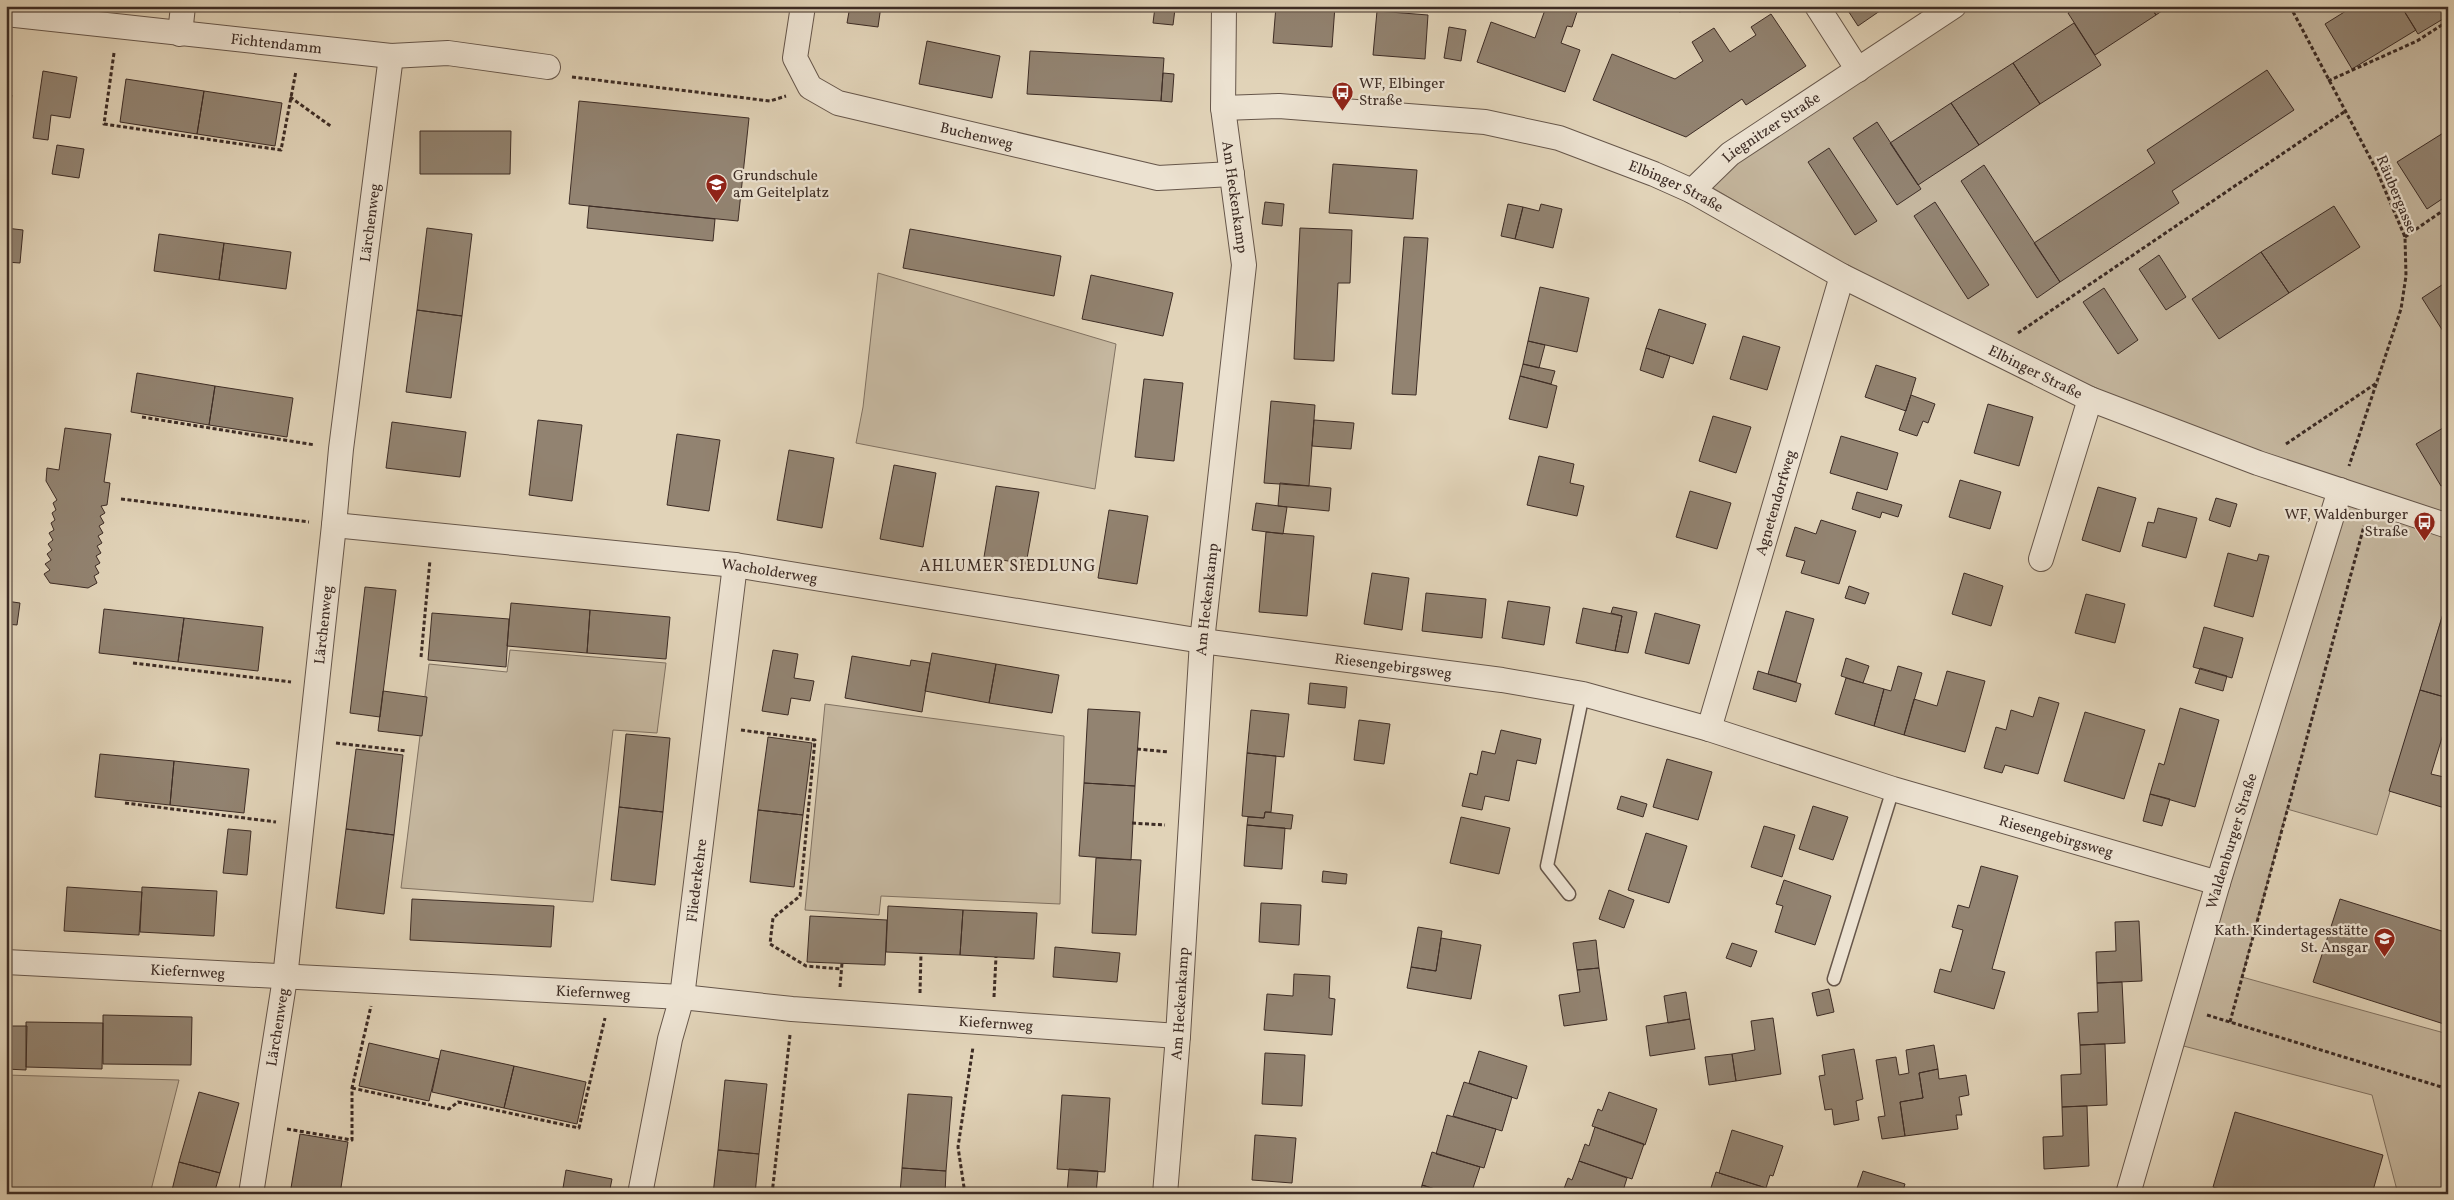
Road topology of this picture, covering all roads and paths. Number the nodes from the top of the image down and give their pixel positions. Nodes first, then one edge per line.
1 (183, 6) edge
2 (803, 6) edge
3 (1224, 6) edge
4 (1817, 6) edge
5 (1954, 6) edge
6 (2290, 6) edge
7 (6, 14) edge
8 (2448, 21) edge
9 (117, 28) junction
10 (180, 34) junction
11 (302, 46) junction
12 (391, 56) junction
13 (548, 67) joint
14 (1858, 70) junction
15 (2328, 82) junction
16 (810, 88) junction
17 (290, 97) junction
18 (1222, 108) junction
19 (2344, 112) junction
20 (332, 127) dead end
21 (1232, 174) junction
22 (1692, 191) junction
23 (2448, 207) edge
24 (2405, 237) junction
25 (1842, 276) junction
26 (1992, 351) junction
27 (2378, 382) junction
28 (2090, 399) junction
29 (142, 417) dead end
30 (341, 449) junction
31 (2258, 463) junction
32 (2340, 490) junction
33 (121, 499) dead end
34 (2371, 501) junction
35 (334, 525) junction
36 (2448, 526) edge
37 (432, 534) junction
38 (2041, 560) dead end
39 (735, 565) junction
40 (1202, 641) junction
41 (422, 656) dead end
42 (133, 663) dead end
43 (317, 685) junction
44 (1583, 694) junction
45 (716, 727) junction
46 (1709, 729) junction
47 (310, 740) junction
48 (1137, 749) dead end
49 (407, 750) dead end
50 (1195, 754) junction
51 (1893, 789) junction
52 (125, 803) dead end
53 (1132, 823) dead end
54 (301, 825) junction
55 (1191, 827) junction
56 (2218, 882) junction
57 (1569, 894) dead end
58 (921, 953) dead end
59 (996, 957) dead end
60 (6, 962) edge
61 (841, 969) dead end
62 (285, 978) junction
63 (1834, 979) dead end
64 (376, 982) junction
65 (611, 994) junction
66 (682, 997) junction
67 (792, 1009) junction
68 (920, 1018) junction
69 (984, 1022) junction
70 (1178, 1036) junction
71 (352, 1088) junction
72 (2448, 1089) edge
73 (262, 1124) junction
74 (250, 1194) edge
75 (640, 1194) edge
76 (772, 1194) edge
77 (965, 1194) edge
78 (1165, 1194) edge
79 (2128, 1194) edge

1 - 10 street
2 - 16 street
3 - 18 street, Am Heckenkamp
4 - 14 street
5 - 14 street, Liegnitzer Straße
6 - 15 path, Räubergasse
7 - 9 street, Fichtendamm
8 - 15 path
9 - 10 street, Fichtendamm
9 - 17 path
10 - 11 street, Fichtendamm
11 - 12 street, Fichtendamm
11 - 17 path
12 - 13 street, Fichtendamm
12 - 30 street, Lärchenweg
13 - 16 path
14 - 22 street, Liegnitzer Straße
15 - 19 path, Räubergasse
16 - 21 street, Buchenweg
17 - 20 path
18 - 21 street, Am Heckenkamp
18 - 22 street, Elbinger Straße
19 - 24 path, Räubergasse
19 - 26 path
21 - 40 street, Am Heckenkamp
22 - 25 street, Elbinger Straße
23 - 24 path
24 - 27 path, Räubergasse
25 - 26 street, Elbinger Straße
25 - 46 street, Agnetendorfweg
26 - 28 street, Elbinger Straße
27 - 31 path
27 - 32 path, Räubergasse
28 - 31 street, Elbinger Straße
28 - 38 street, Elbinger Straße
29 - 30 path
30 - 35 street, Lärchenweg
31 - 32 street, Elbinger Straße
32 - 34 street, Elbinger Straße
32 - 56 street, Waldenburger Straße
33 - 35 path
34 - 36 street, Elbinger Straße
34 - 72 path
35 - 37 street, Wacholderweg
35 - 43 street, Lärchenweg
37 - 39 street, Wacholderweg
37 - 41 path
39 - 40 street, Wacholderweg
39 - 45 street, Fliederkehre
40 - 44 street, Riesengebirgsweg
40 - 50 street, Am Heckenkamp
42 - 43 path
43 - 47 street, Lärchenweg
44 - 46 street, Riesengebirgsweg
44 - 57 lane
45 - 61 path
45 - 66 street, Fliederkehre
46 - 51 street, Riesengebirgsweg
47 - 49 path
47 - 54 street, Lärchenweg
48 - 50 path
50 - 55 street, Am Heckenkamp
51 - 56 street, Riesengebirgsweg
51 - 63 lane
52 - 54 path
53 - 55 path
54 - 62 street, Lärchenweg
55 - 70 street, Am Heckenkamp
56 - 79 street, Waldenburger Straße
58 - 68 path
59 - 69 path
60 - 62 street, Kiefernweg
62 - 64 street, Kiefernweg
62 - 73 street, Lärchenweg
64 - 65 street, Kiefernweg
64 - 71 path
65 - 66 street, Kiefernweg
65 - 71 path
66 - 67 street, Kiefernweg
66 - 75 street, Fliederkehre
67 - 68 street, Kiefernweg
67 - 76 path
68 - 69 street, Kiefernweg
69 - 70 street, Kiefernweg
69 - 77 path
70 - 78 street, Am Heckenkamp
71 - 73 path
73 - 74 street, Lärchenweg

